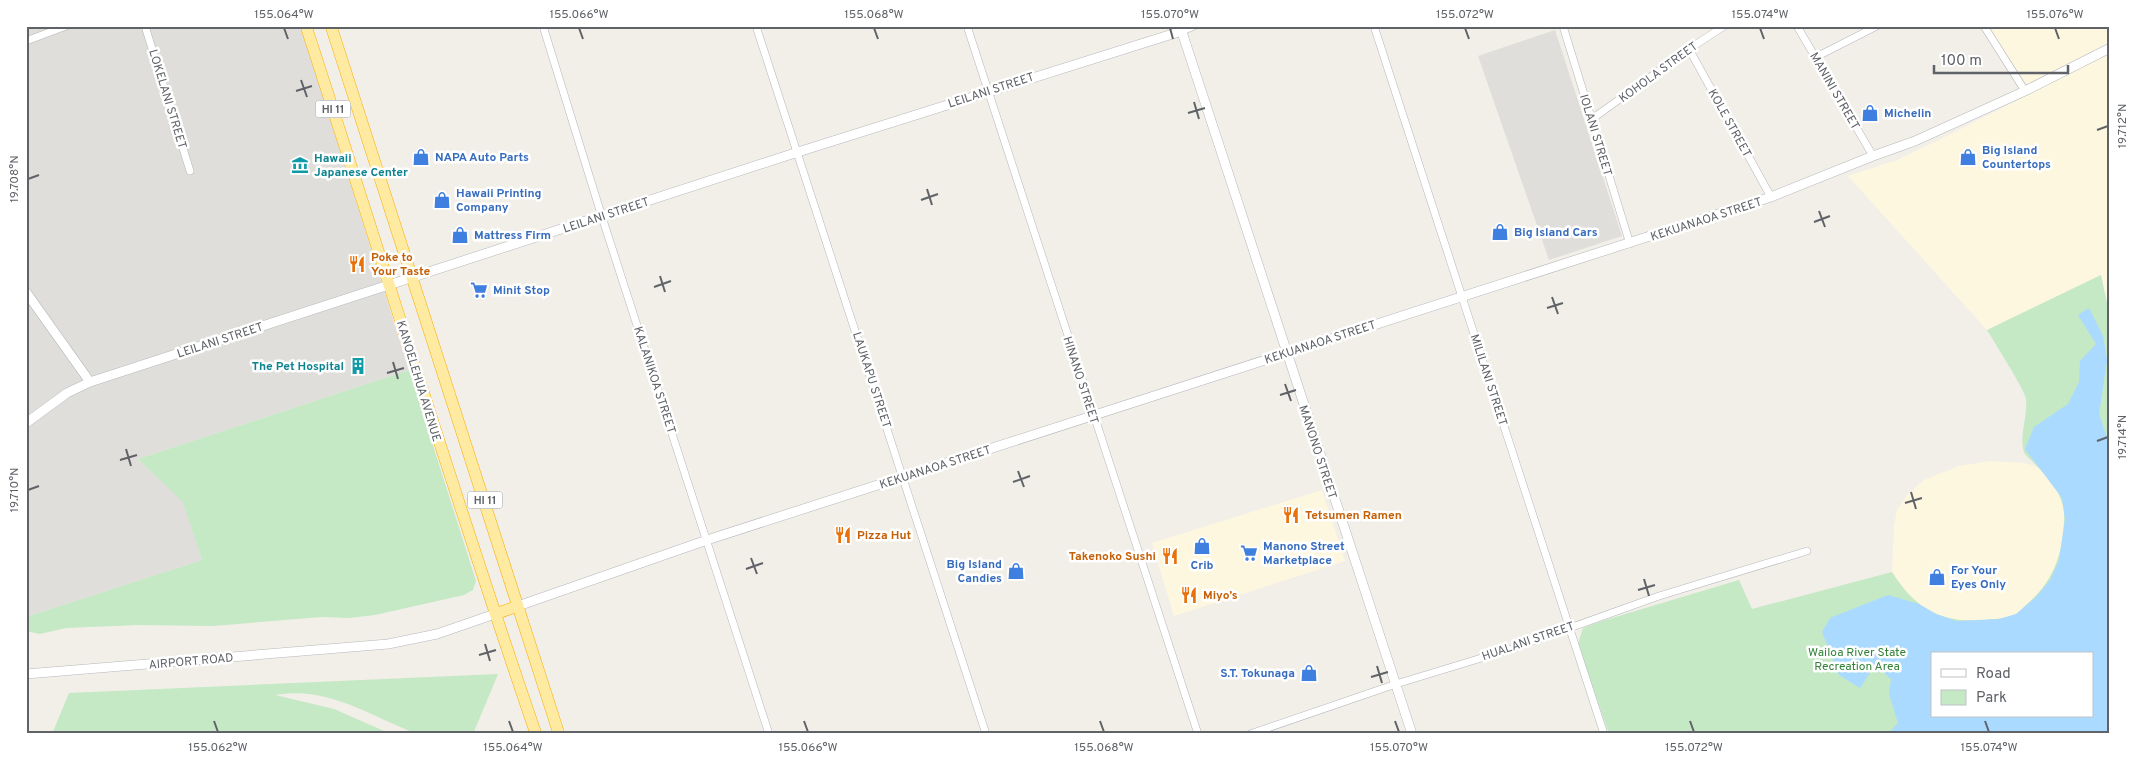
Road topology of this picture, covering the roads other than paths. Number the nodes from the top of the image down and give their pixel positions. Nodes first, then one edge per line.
1 (66, 26) edge
2 (145, 26) edge
3 (306, 26) edge
4 (331, 26) edge
5 (543, 26) edge
6 (756, 26) edge
7 (967, 26) edge
8 (1194, 26) edge
9 (1374, 26) edge
10 (1563, 26) edge
11 (1724, 26) edge
12 (1797, 26) edge
13 (1877, 26) edge
14 (1984, 26) edge
15 (1181, 28) edge
16 (26, 40) edge
17 (2110, 48) edge
18 (1689, 49) junction
19 (1816, 57) junction
20 (988, 91) junction
21 (2025, 91) junction
22 (1592, 119) junction
23 (798, 152) junction
24 (1872, 156) junction
25 (190, 171) dead end
26 (1771, 197) junction
27 (602, 217) junction
28 (1630, 244) junction
29 (412, 279) junction
30 (390, 285) junction
31 (26, 292) edge
32 (1462, 297) junction
33 (1286, 353) junction
34 (90, 382) junction
35 (1093, 415) junction
36 (26, 423) edge
37 (904, 477) junction
38 (707, 540) junction
39 (1806, 551) dead end
40 (518, 606) junction
41 (495, 614) junction
42 (1569, 627) junction
43 (26, 674) edge
44 (1396, 684) junction
45 (536, 734) edge
46 (559, 734) edge
47 (769, 734) edge
48 (986, 734) edge
49 (1198, 734) edge
50 (1250, 734) edge
51 (1412, 734) edge
52 (1604, 734) edge

1 - 16 street
2 - 25 street, LOKELANI STREET
3 - 30 highway, KANOELEHUA AVENUE / HI 11
4 - 29 highway, KANOELEHUA AVENUE / HI 11
5 - 27 street, KALANIKOA STREET
6 - 23 street, LAUKAPU STREET
7 - 20 street, HINANO STREET
8 - 15 street, LEILANI STREET
9 - 32 street, MILILANI STREET
10 - 22 street, IOLANI STREET
11 - 18 street, KOHOLA STREET
12 - 19 street, MANINI STREET
13 - 19 street
14 - 21 street
15 - 20 street, LEILANI STREET
15 - 33 street, MANONO STREET
17 - 21 street, KEKUANAOA STREET
18 - 22 street, KOHOLA STREET
18 - 26 street, KOLE STREET
19 - 24 street, MANINI STREET
20 - 23 street, LEILANI STREET
20 - 35 street, HINANO STREET
21 - 24 street, KEKUANAOA STREET
22 - 28 street, IOLANI STREET
23 - 27 street, LEILANI STREET
23 - 37 street, LAUKAPU STREET
24 - 26 street, KEKUANAOA STREET
26 - 28 street, KEKUANAOA STREET
27 - 29 street, LEILANI STREET
27 - 38 street, KALANIKOA STREET
28 - 32 street, KEKUANAOA STREET
29 - 30 street, LEILANI STREET
29 - 40 highway, KANOELEHUA AVENUE / HI 11
30 - 34 street, LEILANI STREET
30 - 41 highway, KANOELEHUA AVENUE / HI 11
31 - 34 street
32 - 33 street, KEKUANAOA STREET
32 - 42 street, MILILANI STREET
33 - 35 street, KEKUANAOA STREET
33 - 44 street, MANONO STREET
34 - 36 street, LEILANI STREET
35 - 37 street, KEKUANAOA STREET
35 - 49 street, HINANO STREET
37 - 38 street, KEKUANAOA STREET
37 - 48 street, LAUKAPU STREET
38 - 40 street, KEKUANAOA STREET
38 - 47 street, KALANIKOA STREET
39 - 42 street, HUALANI STREET
40 - 41 highway
40 - 46 highway, KANOELEHUA AVENUE / HI 11
41 - 43 street, AIRPORT ROAD
41 - 45 highway, KANOELEHUA AVENUE / HI 11
42 - 44 street, HUALANI STREET
42 - 52 street, MILILANI STREET
44 - 50 street, HUALANI STREET
44 - 51 street, MANONO STREET

